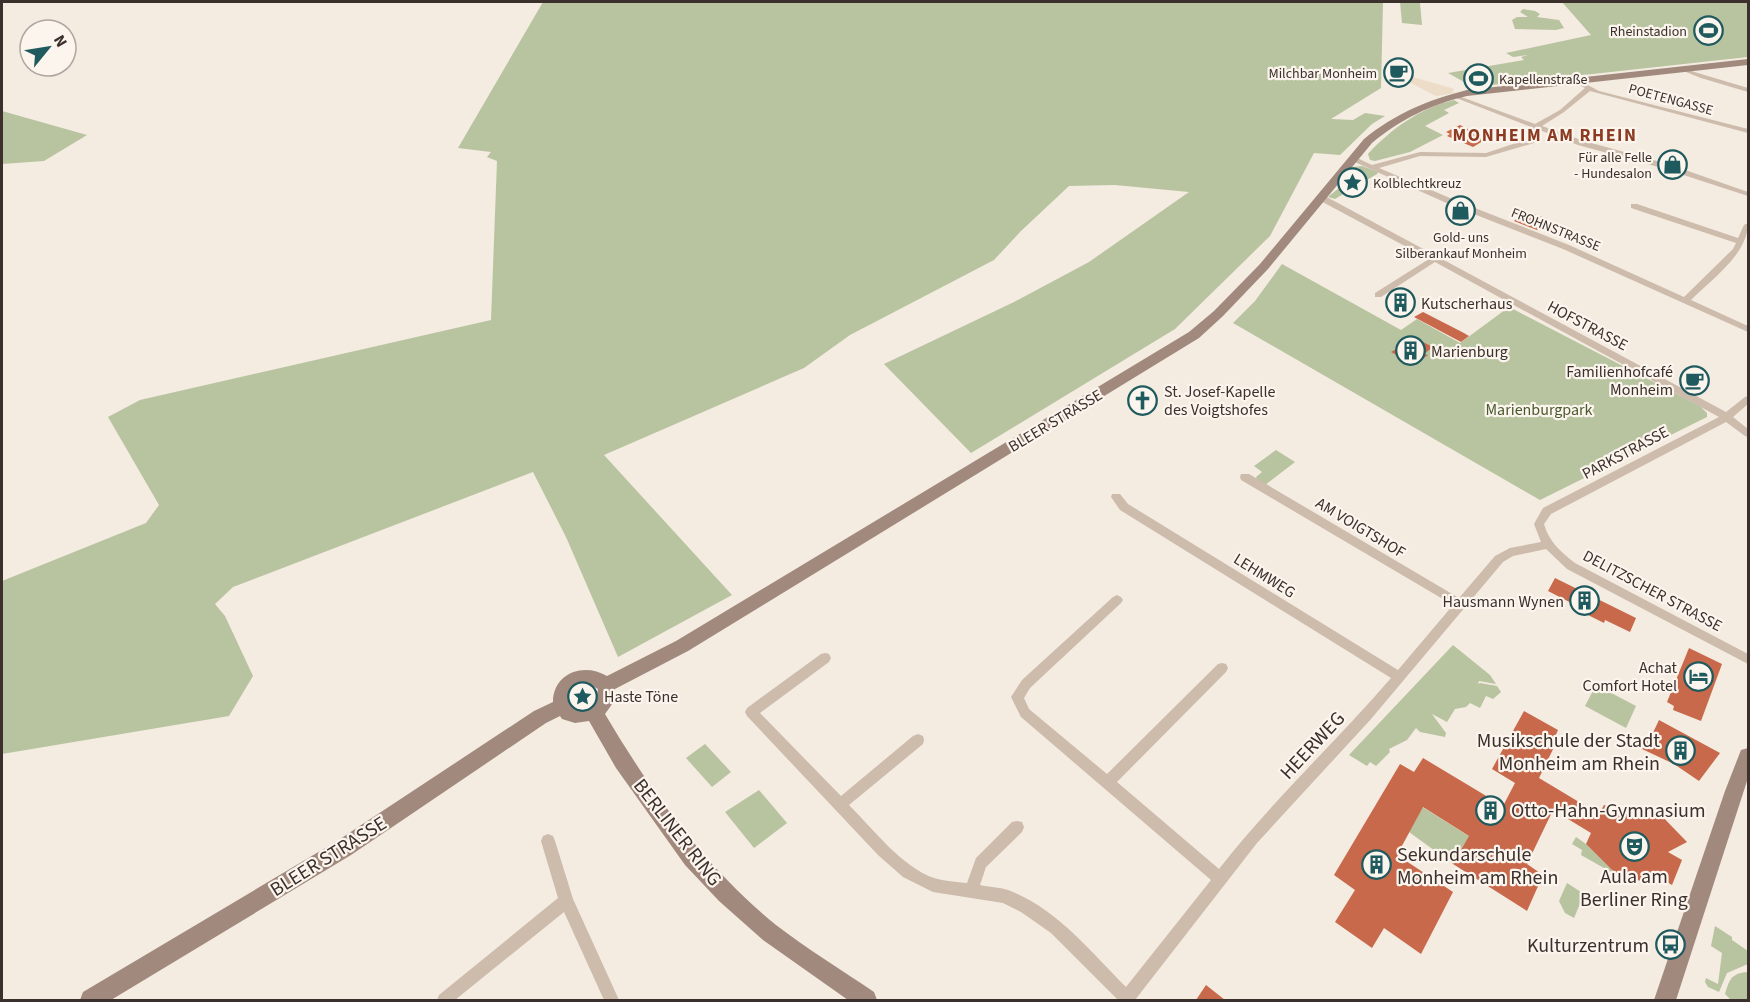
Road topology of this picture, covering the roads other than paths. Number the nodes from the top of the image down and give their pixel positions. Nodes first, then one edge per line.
1 (1749, 62) edge
2 (1683, 69) junction
3 (1574, 80) junction
4 (1588, 89) junction
5 (1749, 90) edge
6 (1454, 96) junction
7 (1535, 127) junction
8 (1749, 131) edge
9 (1352, 159) junction
10 (1374, 166) junction
11 (1749, 194) edge
12 (1320, 197) junction
13 (1634, 206) dead end
14 (1749, 225) edge
15 (1741, 242) junction
16 (1434, 260) junction
17 (1378, 295) dead end
18 (1686, 300) junction
19 (1749, 329) edge
20 (1749, 399) edge
21 (1727, 417) junction
22 (1749, 434) edge
23 (1245, 477) dead end
24 (1116, 497) dead end
25 (1547, 544) junction
26 (1117, 600) dead end
27 (1460, 604) junction
28 (825, 658) dead end
29 (1749, 659) edge
30 (1222, 668) dead end
31 (1400, 677) junction
32 (606, 685) junction
33 (562, 706) junction
34 (594, 712) junction
35 (918, 741) dead end
36 (1749, 756) edge
37 (1108, 782) junction
38 (840, 806) junction
39 (1017, 827) dead end
40 (548, 841) dead end
41 (1221, 879) junction
42 (971, 891) junction
43 (566, 901) junction
44 (91, 1000) edge
45 (444, 1000) edge
46 (612, 1000) edge
47 (866, 1000) edge
48 (1127, 1000) edge
49 (1665, 1000) edge

1 - 2 street
2 - 3 street
2 - 5 street
3 - 4 street, POETENGASSE
3 - 6 street
4 - 7 street
4 - 8 street, POETENGASSE
6 - 7 street
6 - 9 street, BLEER STRASSE
7 - 10 street
7 - 11 street
9 - 10 street, FROHNSTRASSE
9 - 12 street, BLEER STRASSE
10 - 18 street, FROHNSTRASSE
12 - 16 street, HOFSTRASSE
12 - 32 street, BLEER STRASSE
13 - 15 street
14 - 15 street
15 - 18 street
16 - 17 street
16 - 21 street, HOFSTRASSE
18 - 19 street, FROHNSTRASSE
20 - 21 street, PARKSTRASSE
21 - 22 street, HOFSTRASSE
21 - 25 street, PARKSTRASSE
23 - 27 street, AM VOIGTSHOF
24 - 31 street, LEHMWEG
25 - 27 street, HEERWEG
25 - 29 street, DELITZSCHER STRASSE
26 - 37 street
27 - 31 street, HEERWEG
28 - 38 street
30 - 37 street
31 - 41 street, HEERWEG
32 - 33 street
32 - 34 street
33 - 34 street
33 - 44 street, BLEER STRASSE
34 - 47 street, BERLINER RING
35 - 38 street
36 - 49 street
37 - 41 street
38 - 42 street
39 - 42 street
40 - 43 street
41 - 48 street, HEERWEG
42 - 48 street
43 - 45 street
43 - 46 street

